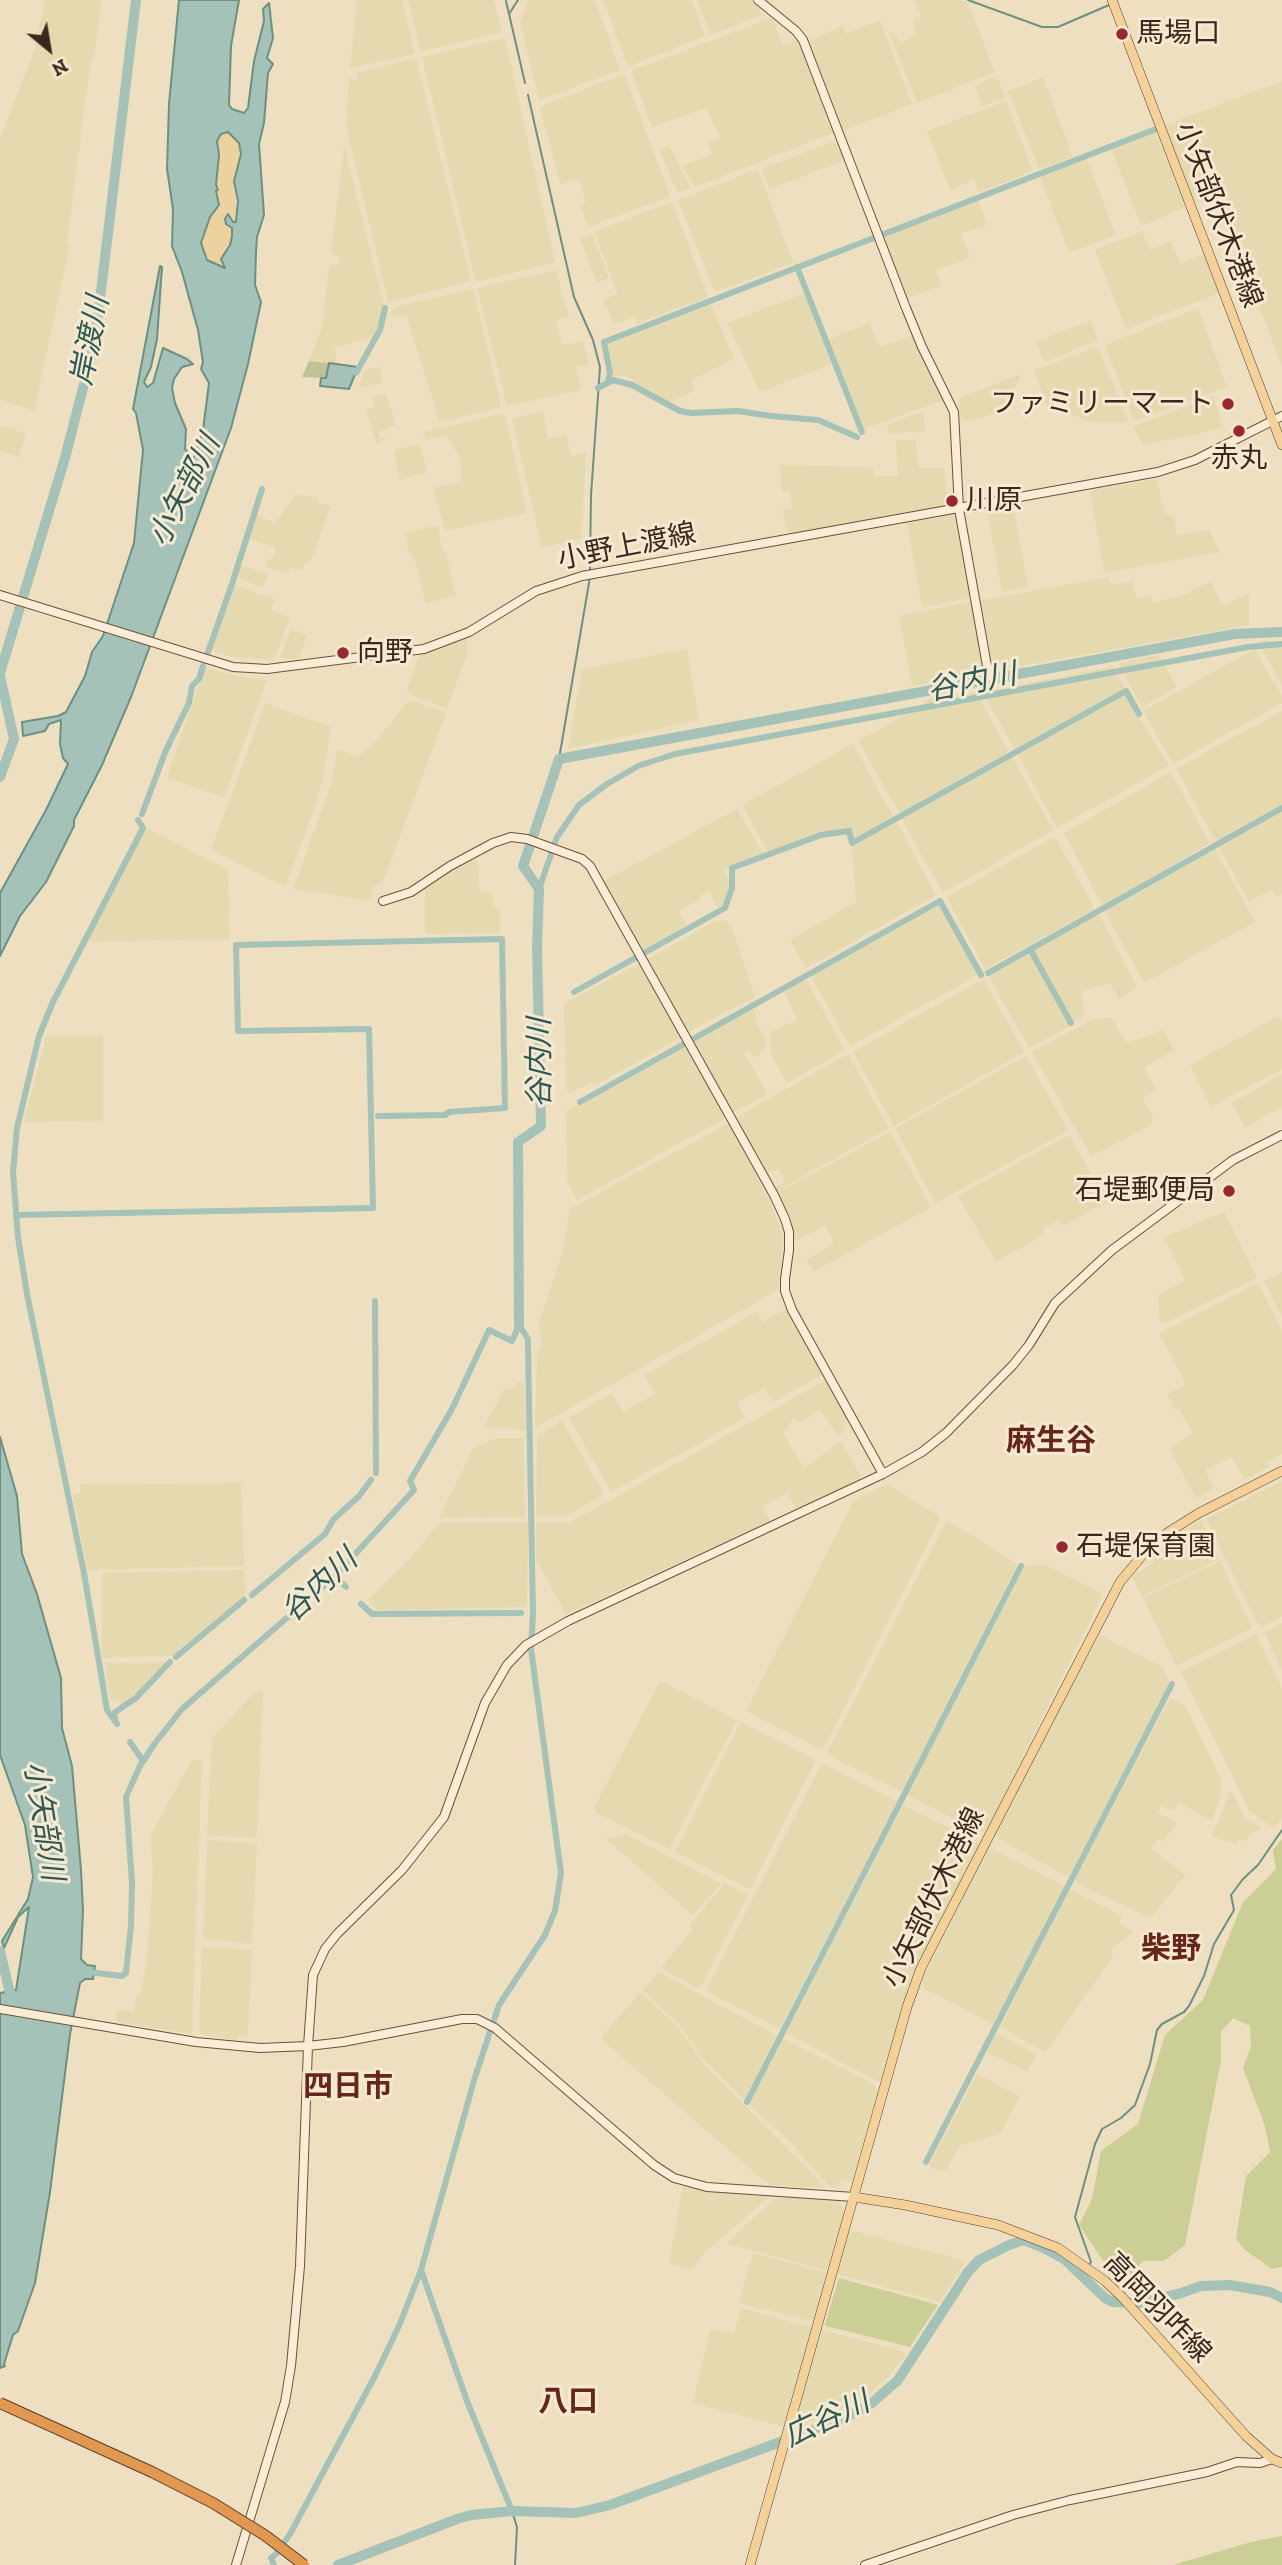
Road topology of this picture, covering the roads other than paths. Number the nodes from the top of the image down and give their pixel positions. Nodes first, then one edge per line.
1 (758, 0) edge
2 (1112, 0) edge
3 (1282, 416) edge
4 (1272, 420) junction
5 (1282, 445) edge
6 (959, 509) junction
7 (0, 595) edge
8 (989, 677) dead end
9 (383, 901) dead end
10 (1282, 1135) edge
11 (1282, 1471) edge
12 (883, 1474) junction
13 (0, 2009) edge
14 (308, 2046) junction
15 (854, 2197) junction
16 (0, 2403) edge
17 (1272, 2459) junction
18 (1282, 2463) edge
19 (236, 2565) edge
20 (304, 2565) edge
21 (750, 2565) edge
22 (865, 2565) edge

1 - 6 street
2 - 4 main road, 小矢部伏木港線
3 - 4 street, 小野上渡線
4 - 5 main road, 小矢部伏木港線
4 - 6 street, 小野上渡線
6 - 7 street, 小野上渡線
6 - 8 street
9 - 12 street
10 - 12 street
11 - 15 main road, 小矢部伏木港線
12 - 14 street
13 - 14 street
14 - 15 street
14 - 19 street
15 - 17 main road, 高岡羽咋線
15 - 21 main road, 小矢部伏木港線
16 - 20 highway, bridge
17 - 18 main road, 高岡羽咋線
17 - 22 street

